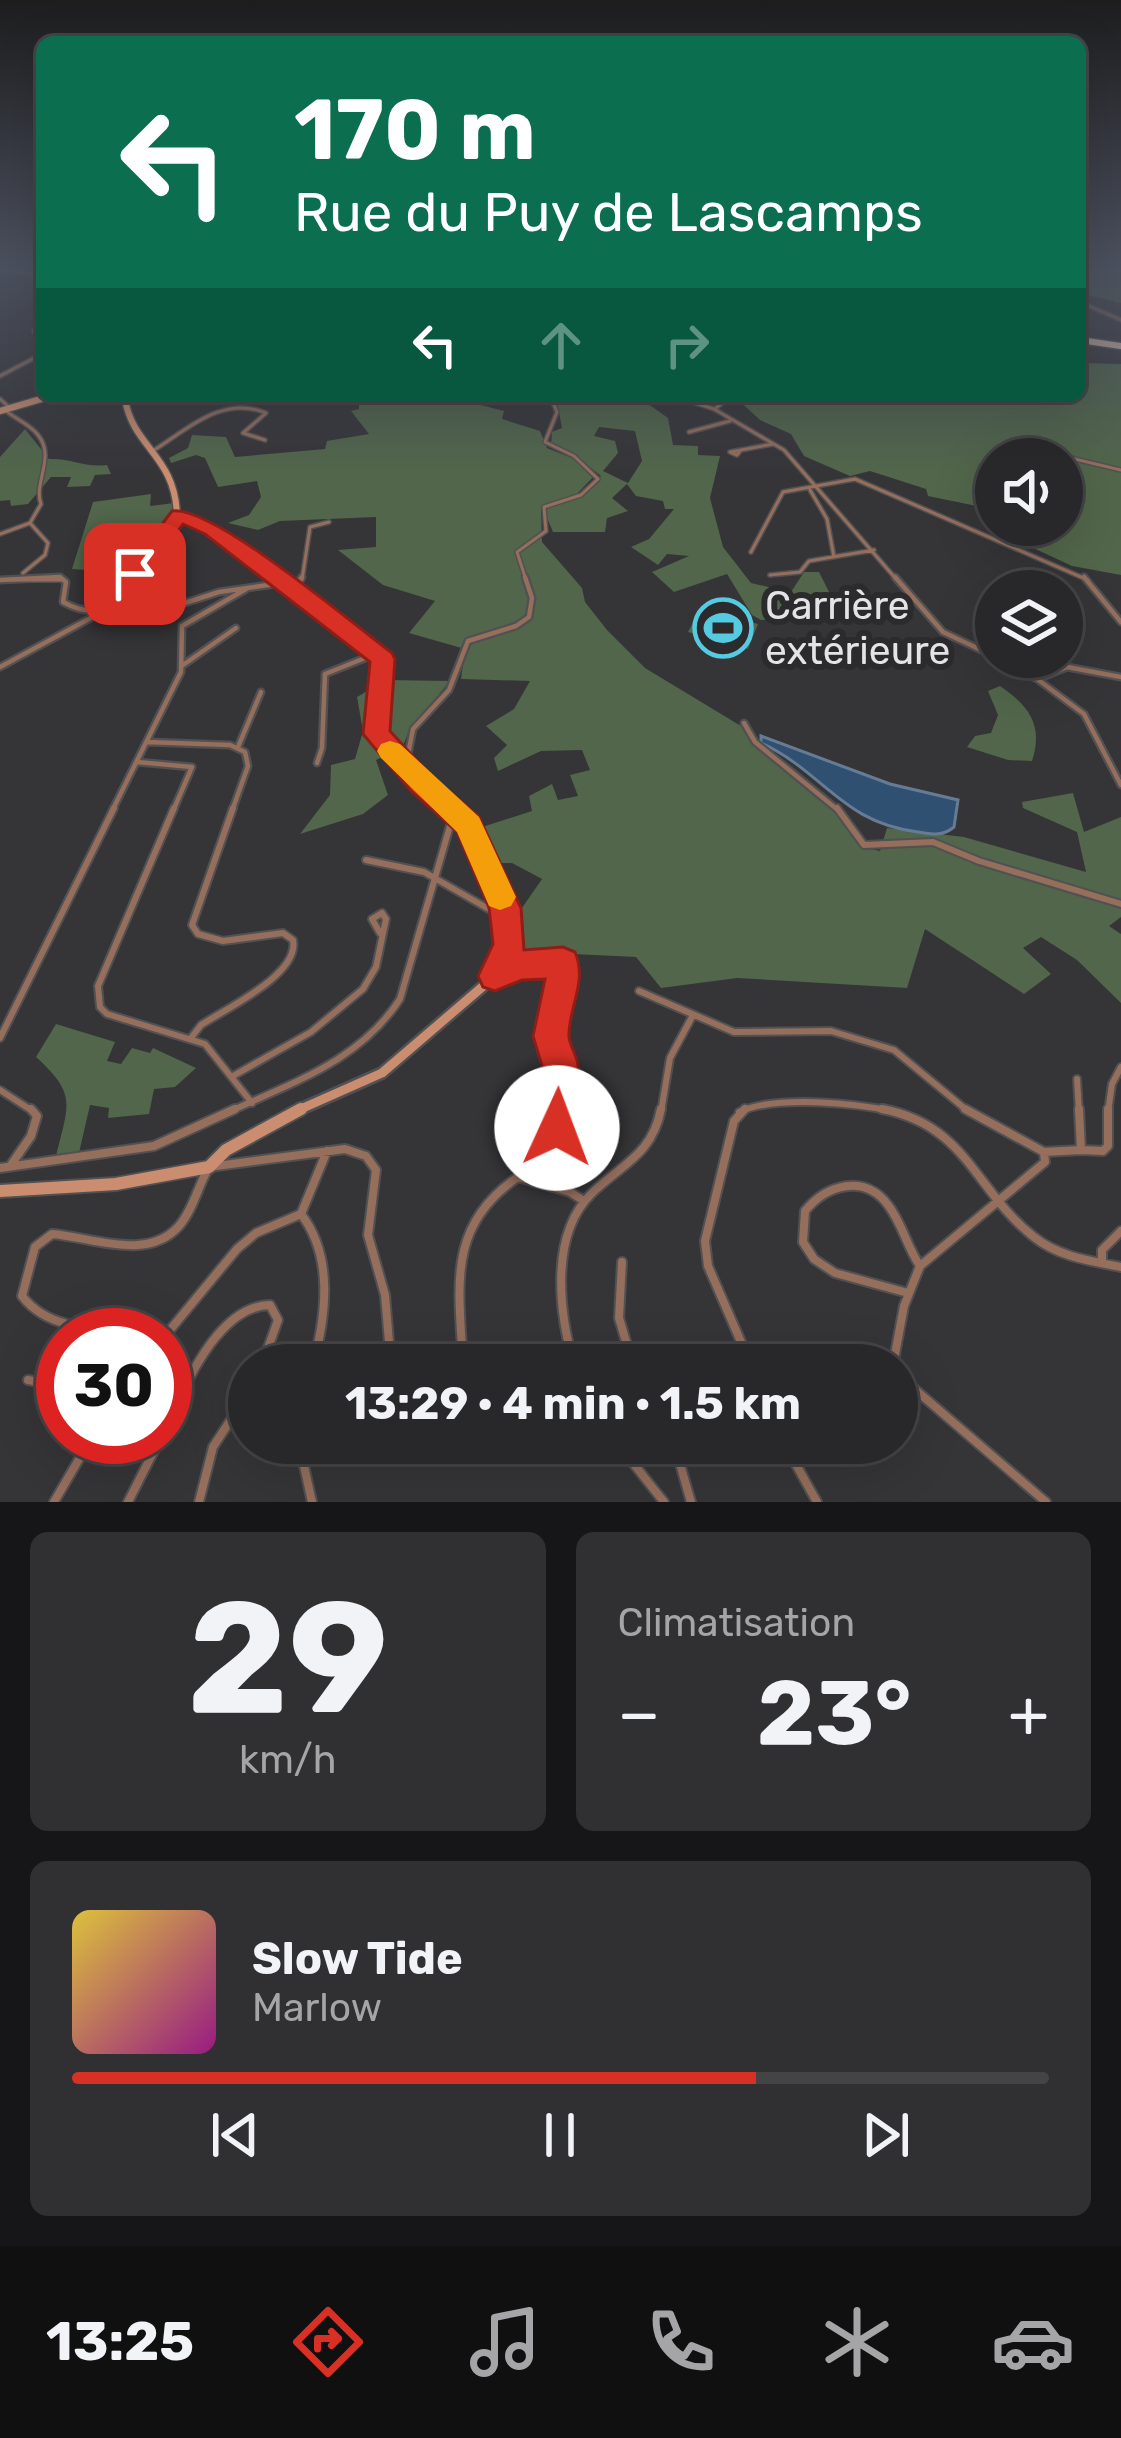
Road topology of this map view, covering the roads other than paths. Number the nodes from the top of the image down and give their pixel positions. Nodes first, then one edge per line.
1 (1086, 341) edge
2 (1121, 346) edge
3 (36, 357) edge
4 (0, 376) edge
5 (0, 399) edge
6 (36, 401) edge
7 (125, 402) edge
8 (553, 402) edge
9 (692, 402) edge
10 (721, 402) edge
11 (714, 409) junction
12 (5, 410) edge
13 (734, 420) junction
14 (689, 432) dead end
15 (243, 433) junction
16 (232, 435) dead end
17 (265, 440) dead end
18 (776, 444) junction
19 (154, 449) junction
20 (740, 452) dead end
21 (1083, 461) edge
22 (1121, 470) edge
23 (812, 489) junction
24 (177, 515) junction
25 (329, 522) dead end
26 (30, 523) junction
27 (0, 534) edge
28 (874, 550) junction
29 (751, 552) dead end
30 (834, 557) junction
31 (770, 575) dead end
32 (19, 576) junction
33 (0, 580) edge
34 (282, 583) junction
35 (246, 589) junction
36 (292, 590) junction
37 (226, 591) junction
38 (234, 595) junction
39 (119, 602) junction
40 (102, 611) junction
41 (1121, 622) edge
42 (236, 628) dead end
43 (975, 647) edge
44 (376, 653) junction
45 (182, 664) junction
46 (0, 668) edge
47 (1121, 677) edge
48 (1037, 679) joint
49 (261, 692) dead end
50 (744, 723) dead end
51 (146, 742) junction
52 (238, 746) junction
53 (137, 762) junction
54 (317, 763) dead end
55 (406, 765) junction
56 (1121, 784) edge
57 (454, 809) junction
58 (466, 822) junction
59 (451, 828) junction
60 (365, 860) dead end
61 (437, 876) junction
62 (1121, 904) edge
63 (508, 917) junction
64 (380, 933) dead end
65 (495, 976) junction
66 (639, 991) dead end
67 (693, 1015) junction
68 (0, 1038) edge
69 (191, 1038) junction
70 (1121, 1067) edge
71 (232, 1076) junction
72 (1077, 1079) dead end
73 (0, 1090) edge
74 (252, 1103) junction
75 (327, 1150) junction
76 (1081, 1150) junction
77 (1044, 1152) junction
78 (11, 1165) junction
79 (209, 1167) junction
80 (0, 1168) edge
81 (545, 1184) junction
82 (0, 1191) edge
83 (1000, 1198) junction
84 (585, 1200) junction
85 (301, 1214) junction
86 (1121, 1231) edge
87 (622, 1262) dead end
88 (1102, 1263) junction
89 (920, 1266) junction
90 (1121, 1267) edge
91 (908, 1293) junction
92 (36, 1308) edge
93 (189, 1308) edge
94 (269, 1344) edge
95 (319, 1344) edge
96 (389, 1344) edge
97 (461, 1344) edge
98 (570, 1344) edge
99 (627, 1344) edge
100 (742, 1344) edge
101 (897, 1344) edge
102 (28, 1380) dead end
103 (36, 1382) edge
104 (192, 1382) edge
105 (918, 1392) edge
106 (228, 1424) edge
107 (76, 1464) edge
108 (147, 1464) edge
109 (304, 1464) edge
110 (634, 1464) edge
111 (680, 1464) edge
112 (796, 1464) edge
113 (54, 1502) edge
114 (128, 1502) edge
115 (199, 1502) edge
116 (312, 1502) edge
117 (664, 1502) edge
118 (691, 1502) edge
119 (817, 1502) edge
120 (1046, 1502) edge

1 - 2 highway
3 - 4 street
5 - 12 street
6 - 12 street
7 - 19 street
8 - 55 street
9 - 11 street
10 - 11 street
11 - 13 street
12 - 26 street
13 - 14 street
13 - 18 street
15 - 16 street
15 - 17 street
15 - 19 street
18 - 20 street
18 - 23 street
19 - 24 street
21 - 22 street
23 - 28 street
23 - 29 street
23 - 30 street
23 - 41 street
24 - 34 street
24 - 39 street
25 - 36 street
26 - 27 street
26 - 32 street
28 - 30 street
28 - 43 street
30 - 31 street
32 - 33 street
32 - 40 street
34 - 35 street
34 - 36 street
35 - 37 street
35 - 38 street
36 - 44 street
37 - 38 street
37 - 39 street
38 - 45 street
39 - 40 street
40 - 46 street
42 - 45 street
44 - 54 street
44 - 55 street
45 - 51 street
47 - 48 street
48 - 56 street
49 - 52 street
50 - 62 street
51 - 52 street
51 - 53 street
52 - 69 street
53 - 68 street
53 - 69 street
55 - 57 street
57 - 58 street
57 - 59 street
58 - 59 street
58 - 63 street
59 - 61 street
60 - 61 street
61 - 63 street
61 - 74 street
63 - 65 street
64 - 71 street
65 - 79 street
65 - 81 street
66 - 67 street
67 - 77 street
67 - 84 street
69 - 71 street
70 - 76 street
71 - 74 street
72 - 76 street
73 - 78 street
74 - 78 street
75 - 79 street
75 - 85 street
75 - 96 street
76 - 77 street
77 - 83 street
78 - 80 street
79 - 82 street
79 - 92 street
81 - 84 street
81 - 97 street
83 - 88 street
83 - 89 street
83 - 100 street
84 - 98 street
85 - 93 street
85 - 95 street
86 - 88 street
87 - 99 street
88 - 90 street
89 - 91 street
89 - 91 street
91 - 101 street
94 - 104 street
102 - 103 street
105 - 120 street
106 - 115 street
107 - 113 street
108 - 114 street
109 - 116 street
110 - 117 street
111 - 118 street
112 - 119 street

